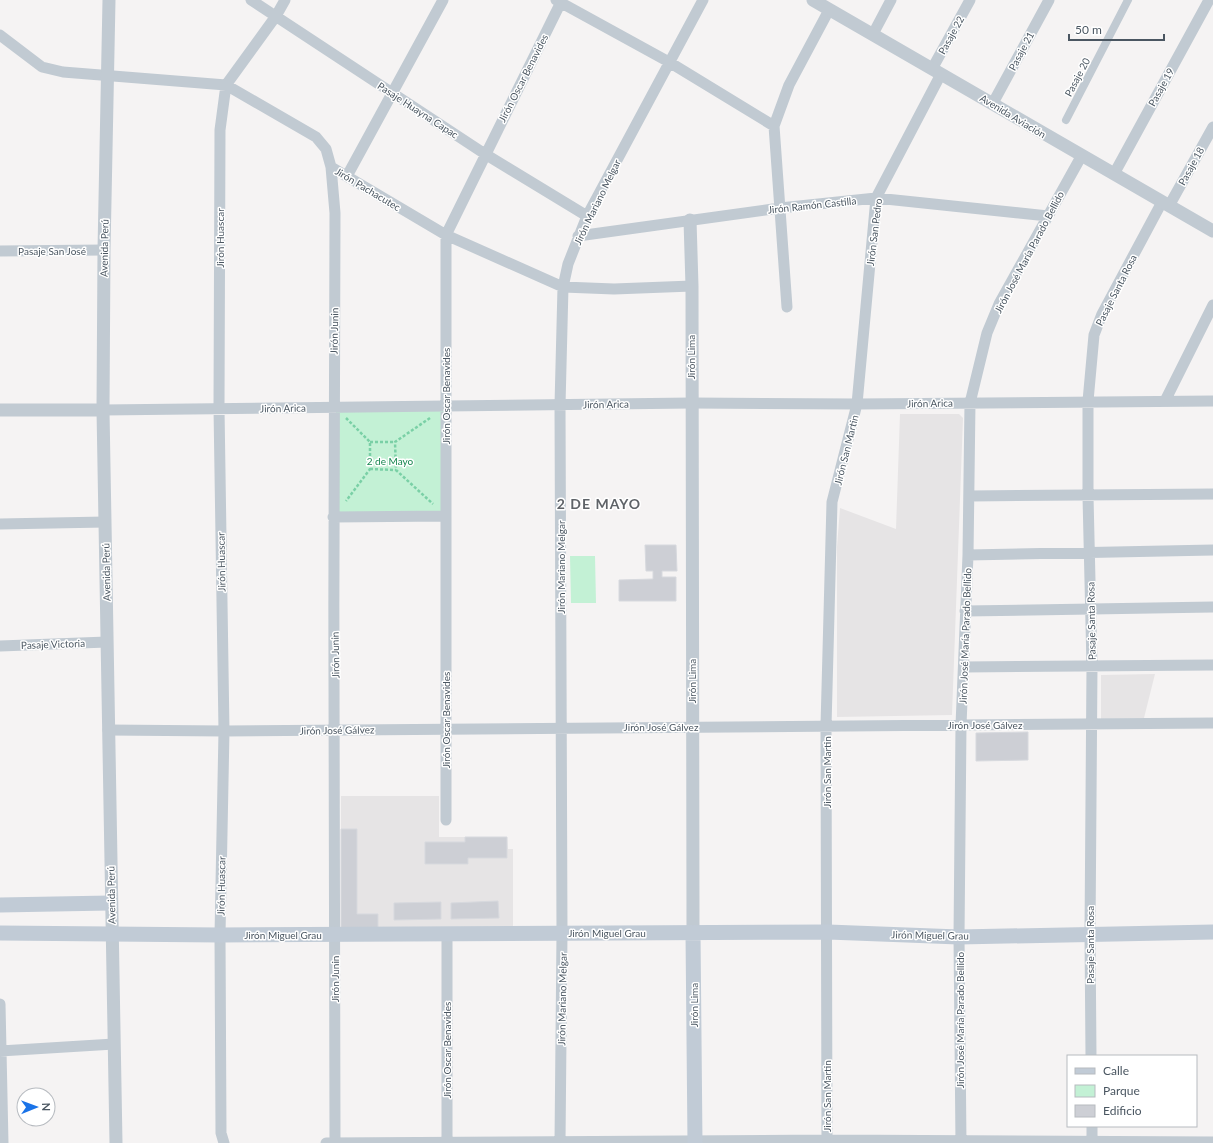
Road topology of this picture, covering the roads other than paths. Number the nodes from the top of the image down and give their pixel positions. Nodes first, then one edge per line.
1 (109, 0) edge
2 (251, 0) edge
3 (285, 0) edge
4 (443, 0) edge
5 (703, 0) edge
6 (813, 0) edge
7 (891, 0) edge
8 (970, 0) edge
9 (1049, 0) edge
10 (1128, 0) edge
11 (1209, 0) edge
12 (560, 1) edge
13 (829, 10) junction
14 (276, 16) junction
15 (873, 34) junction
16 (0, 35) edge
17 (669, 62) junction
18 (936, 72) junction
19 (108, 76) junction
20 (226, 85) junction
21 (391, 93) junction
22 (993, 103) junction
23 (1066, 120) dead end
24 (774, 126) junction
25 (1213, 127) edge
26 (485, 154) junction
27 (1082, 155) junction
28 (331, 167) junction
29 (1114, 174) junction
30 (347, 176) junction
31 (876, 198) junction
32 (1166, 204) junction
33 (780, 208) junction
34 (587, 216) junction
35 (1048, 216) junction
36 (690, 220) junction
37 (1213, 231) edge
38 (446, 235) junction
39 (578, 236) junction
40 (104, 250) junction
41 (0, 251) edge
42 (692, 286) junction
43 (563, 287) junction
44 (1213, 305) edge
45 (786, 307) dead end
46 (1088, 401) junction
47 (1165, 401) junction
48 (1213, 401) edge
49 (691, 403) junction
50 (970, 403) junction
51 (560, 404) junction
52 (857, 404) junction
53 (446, 406) junction
54 (334, 407) junction
55 (219, 408) junction
56 (0, 410) edge
57 (103, 410) junction
58 (1213, 494) edge
59 (970, 496) junction
60 (1088, 496) junction
61 (446, 516) junction
62 (333, 517) junction
63 (105, 522) junction
64 (0, 524) edge
65 (1213, 550) edge
66 (1090, 552) junction
67 (968, 555) junction
68 (1213, 607) edge
69 (1090, 609) junction
70 (965, 611) junction
71 (107, 642) junction
72 (0, 646) edge
73 (1213, 665) edge
74 (1092, 666) junction
75 (964, 667) junction
76 (1213, 723) edge
77 (1091, 724) junction
78 (961, 725) junction
79 (826, 726) junction
80 (692, 727) junction
81 (562, 728) junction
82 (445, 729) junction
83 (108, 730) junction
84 (335, 730) junction
85 (224, 731) junction
86 (446, 820) dead end
87 (110, 903) junction
88 (0, 904) edge
89 (562, 932) junction
90 (694, 932) junction
91 (828, 932) junction
92 (1213, 932) edge
93 (0, 933) edge
94 (1090, 933) junction
95 (111, 934) junction
96 (335, 934) junction
97 (447, 934) junction
98 (220, 935) junction
99 (959, 937) junction
100 (0, 1004) edge
101 (114, 1044) junction
102 (0, 1051) edge
103 (1091, 1055) edge
104 (1092, 1127) edge
105 (560, 1142) edge
106 (695, 1142) edge
107 (827, 1142) edge
108 (961, 1142) edge
109 (1092, 1142) edge
110 (1213, 1142) edge
111 (3, 1143) edge
112 (116, 1143) edge
113 (224, 1143) edge
114 (326, 1143) edge
115 (335, 1143) edge
116 (447, 1143) edge

1 - 19 street, Avenida Perú
2 - 14 street, Pasaje Huayna Capac
3 - 14 street, Jirón Huascar
4 - 21 street
5 - 17 street, Jirón Mariano Melgar
6 - 13 street, Avenida Aviación
7 - 15 street
8 - 18 street, Pasaje 22
9 - 22 street, Pasaje 21
10 - 23 street, Pasaje 20
11 - 29 street, Pasaje 19
12 - 17 street
12 - 26 street, Jirón Oscar Benavides
13 - 15 street, Avenida Aviación
13 - 24 street
14 - 20 street, Jirón Huascar
14 - 21 street, Pasaje Huayna Capac
15 - 18 street, Avenida Aviación
16 - 19 street, Jirón Pachacutec
17 - 24 street
17 - 34 street, Jirón Mariano Melgar
18 - 22 street, Avenida Aviación
18 - 31 street, Jirón San Pedro
19 - 20 street, Jirón Pachacutec
19 - 40 street, Avenida Perú
20 - 28 street, Jirón Pachacutec
20 - 55 street, Jirón Huascar
21 - 26 street, Pasaje Huayna Capac
21 - 30 street
22 - 27 street, Avenida Aviación
24 - 33 street
25 - 32 street, Pasaje 18
26 - 34 street, Pasaje Huayna Capac
26 - 38 street, Jirón Oscar Benavides
27 - 29 street, Avenida Aviación
27 - 35 street, Jirón José María Parado Bellido
28 - 30 street, Jirón Pachacutec
28 - 54 street, Jirón Junin
29 - 32 street, Avenida Aviación
30 - 38 street, Jirón Pachacutec
31 - 33 street, Jirón Ramón Castilla
31 - 35 street, Jirón Ramón Castilla
31 - 52 street, Jirón San Pedro
32 - 37 street, Avenida Aviación
32 - 46 street, Pasaje Santa Rosa
33 - 36 street, Jirón Ramón Castilla
33 - 45 street
34 - 39 street, Jirón Mariano Melgar
35 - 50 street, Jirón José María Parado Bellido
36 - 39 street, Jirón Ramón Castilla
36 - 42 street, Jirón Lima
38 - 43 street, Jirón Pachacutec
38 - 53 street, Jirón Oscar Benavides
39 - 43 street, Jirón Mariano Melgar
40 - 41 street, Pasaje San José
40 - 57 street, Avenida Perú
42 - 43 street, Jirón Pachacutec
42 - 49 street, Jirón Lima
43 - 51 street, Jirón Mariano Melgar
44 - 47 street
46 - 47 street, Jirón Arica
46 - 50 street, Jirón Arica
46 - 60 street, Pasaje Santa Rosa
47 - 48 street, Jirón Arica
49 - 51 street, Jirón Arica
49 - 52 street, Jirón Arica
49 - 80 street, Jirón Lima
50 - 52 street, Jirón Arica
50 - 59 street, Jirón José María Parado Bellido
51 - 53 street, Jirón Arica
51 - 81 street, Jirón Mariano Melgar
52 - 79 street, Jirón San Martin
53 - 54 street, Jirón Arica
53 - 61 street, Jirón Oscar Benavides
54 - 55 street, Jirón Arica
54 - 62 street, Jirón Junin
55 - 57 street, Jirón Arica
55 - 85 street, Jirón Huascar
56 - 57 street, Jirón Arica
57 - 63 street, Avenida Perú
58 - 60 street
59 - 60 street
59 - 67 street, Jirón José María Parado Bellido
60 - 66 street, Pasaje Santa Rosa
61 - 62 street
61 - 82 street, Jirón Oscar Benavides
62 - 84 street, Jirón Junin
63 - 64 street
63 - 71 street, Avenida Perú
65 - 66 street
66 - 67 street
66 - 69 street, Pasaje Santa Rosa
67 - 70 street, Jirón José María Parado Bellido
68 - 69 street
69 - 70 street
69 - 74 street, Pasaje Santa Rosa
70 - 75 street, Jirón José María Parado Bellido
71 - 72 street, Pasaje Victoria
71 - 83 street, Avenida Perú
73 - 74 street
74 - 75 street
74 - 77 street, Pasaje Santa Rosa
75 - 78 street, Jirón José María Parado Bellido
76 - 77 street, Jirón José Gálvez
77 - 78 street, Jirón José Gálvez
77 - 94 street, Pasaje Santa Rosa
78 - 79 street, Jirón José Gálvez
78 - 99 street, Jirón José María Parado Bellido
79 - 80 street, Jirón José Gálvez
79 - 91 street, Jirón San Martin
80 - 81 street, Jirón José Gálvez
80 - 90 street, Jirón Lima
81 - 82 street, Jirón José Gálvez
81 - 89 street, Jirón Mariano Melgar
82 - 84 street, Jirón José Gálvez
82 - 86 street, Jirón Oscar Benavides
83 - 85 street, Jirón José Gálvez
83 - 87 street, Avenida Perú
84 - 85 street, Jirón José Gálvez
84 - 96 street, Jirón Junin
85 - 98 street, Jirón Huascar
87 - 88 main road
87 - 95 street, Avenida Perú
89 - 90 main road, Jirón Miguel Grau
89 - 97 main road, Jirón Miguel Grau
89 - 105 street, Jirón Mariano Melgar
90 - 91 main road, Jirón Miguel Grau
90 - 106 main road, Jirón Lima
91 - 99 main road, Jirón Miguel Grau
91 - 107 street, Jirón San Martin
92 - 94 main road, Jirón Miguel Grau
93 - 95 main road, Jirón Miguel Grau
94 - 99 main road, Jirón Miguel Grau
94 - 103 street, Pasaje Santa Rosa
95 - 98 main road, Jirón Miguel Grau
95 - 101 street, Avenida Perú
96 - 97 main road, Jirón Miguel Grau
96 - 98 main road, Jirón Miguel Grau
96 - 115 street, Jirón Junin
97 - 116 street, Jirón Oscar Benavides
98 - 113 street, Jirón Huascar
99 - 108 street, Jirón José María Parado Bellido
100 - 102 street
101 - 102 street
101 - 112 street, Avenida Perú
102 - 111 street
104 - 109 street
105 - 106 street
105 - 116 street
106 - 107 street
107 - 108 street
108 - 109 street
109 - 110 street
114 - 115 street
115 - 116 street

